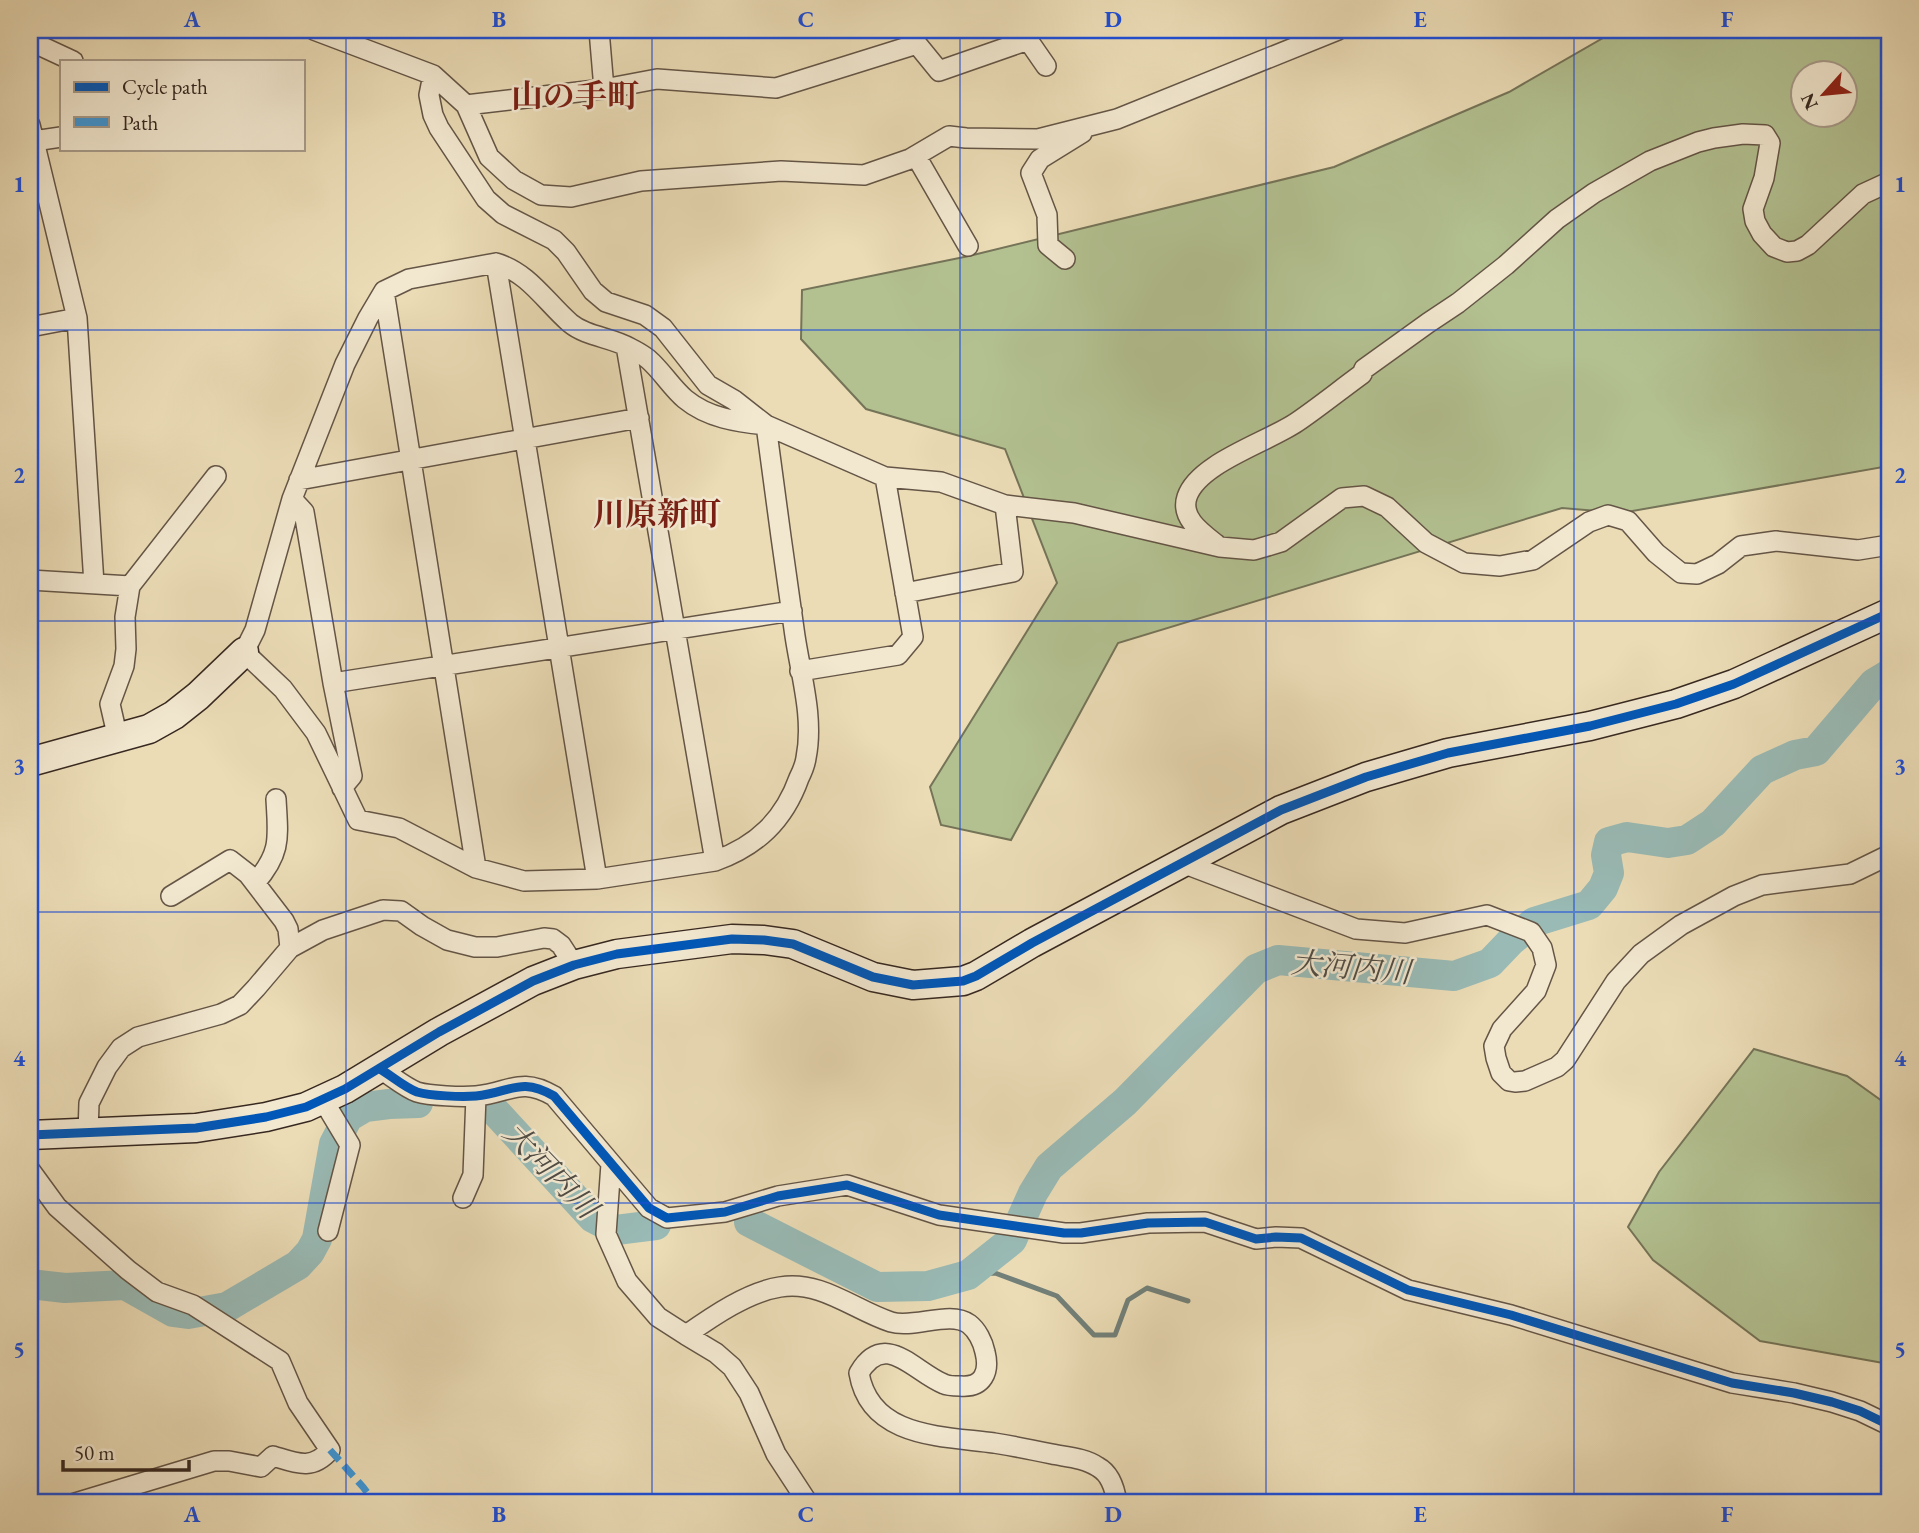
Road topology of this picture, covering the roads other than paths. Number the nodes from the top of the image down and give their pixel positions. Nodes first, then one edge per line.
1 (314, 30) edge
2 (599, 30) edge
3 (1338, 30) edge
4 (30, 41) edge
5 (71, 60) edge
6 (1046, 66) dead end
7 (433, 75) junction
8 (604, 89) junction
9 (466, 105) junction
10 (1098, 124) junction
11 (32, 133) edge
12 (60, 137) edge
13 (916, 156) junction
14 (1889, 182) edge
15 (968, 246) dead end
16 (1065, 259) dead end
17 (496, 263) junction
18 (384, 292) junction
19 (77, 318) junction
20 (30, 327) edge
21 (626, 346) junction
22 (639, 418) junction
23 (765, 425) junction
24 (524, 439) junction
25 (411, 460) junction
26 (216, 476) dead end
27 (884, 477) junction
28 (299, 480) junction
29 (292, 499) junction
30 (1005, 505) junction
31 (1889, 545) edge
32 (1220, 547) junction
33 (30, 580) edge
34 (94, 584) junction
35 (130, 586) junction
36 (905, 593) junction
37 (792, 611) junction
38 (1889, 613) edge
39 (675, 629) junction
40 (558, 648) junction
41 (244, 652) junction
42 (444, 666) junction
43 (800, 671) junction
44 (333, 683) junction
45 (118, 738) junction
46 (30, 762) edge
47 (342, 788) junction
48 (276, 799) dead end
49 (1889, 855) edge
50 (715, 861) junction
51 (1180, 862) junction
52 (476, 868) junction
53 (597, 879) junction
54 (255, 883) junction
55 (171, 896) dead end
56 (290, 948) junction
57 (574, 965) junction
58 (380, 1069) junction
59 (476, 1096) junction
60 (330, 1110) junction
61 (88, 1134) junction
62 (30, 1135) edge
63 (611, 1164) junction
64 (30, 1171) edge
65 (463, 1198) dead end
66 (328, 1231) dead end
67 (686, 1335) junction
68 (1889, 1425) edge
69 (75, 1503) edge
70 (808, 1503) edge
71 (1117, 1503) edge

1 - 7 street
2 - 8 street
3 - 10 street
4 - 5 street
6 - 8 street
7 - 9 street
7 - 23 street
8 - 9 street
9 - 13 street
10 - 13 street
10 - 16 street
11 - 12 street
11 - 19 street
13 - 15 street
14 - 32 street
17 - 18 street
17 - 21 street
17 - 24 street
18 - 25 street
18 - 28 street
19 - 20 street
19 - 34 street
21 - 22 street
21 - 23 street
22 - 24 street
22 - 39 street
23 - 27 street
23 - 37 street
24 - 25 street
24 - 40 street
25 - 28 street
25 - 42 street
26 - 35 street
27 - 30 street
27 - 36 street
28 - 29 street
29 - 41 street
29 - 44 street
30 - 32 street
30 - 36 street
31 - 32 street
33 - 34 street
34 - 35 street
35 - 45 street
36 - 43 street
37 - 39 street
37 - 43 street
38 - 51 street
39 - 40 street
39 - 50 street
40 - 42 street
40 - 53 street
41 - 45 street
41 - 47 street
42 - 44 street
42 - 52 street
43 - 50 street
44 - 47 street
45 - 46 street
47 - 52 street
48 - 54 street
49 - 51 street
50 - 53 street
51 - 57 street
52 - 53 street
54 - 55 street
54 - 56 street
56 - 57 street
56 - 61 street
57 - 58 street
58 - 59 street
58 - 60 street
59 - 63 street
59 - 65 street
60 - 61 street
60 - 66 street
61 - 62 street
63 - 67 street
63 - 68 street
64 - 69 street
67 - 70 street
67 - 71 street

